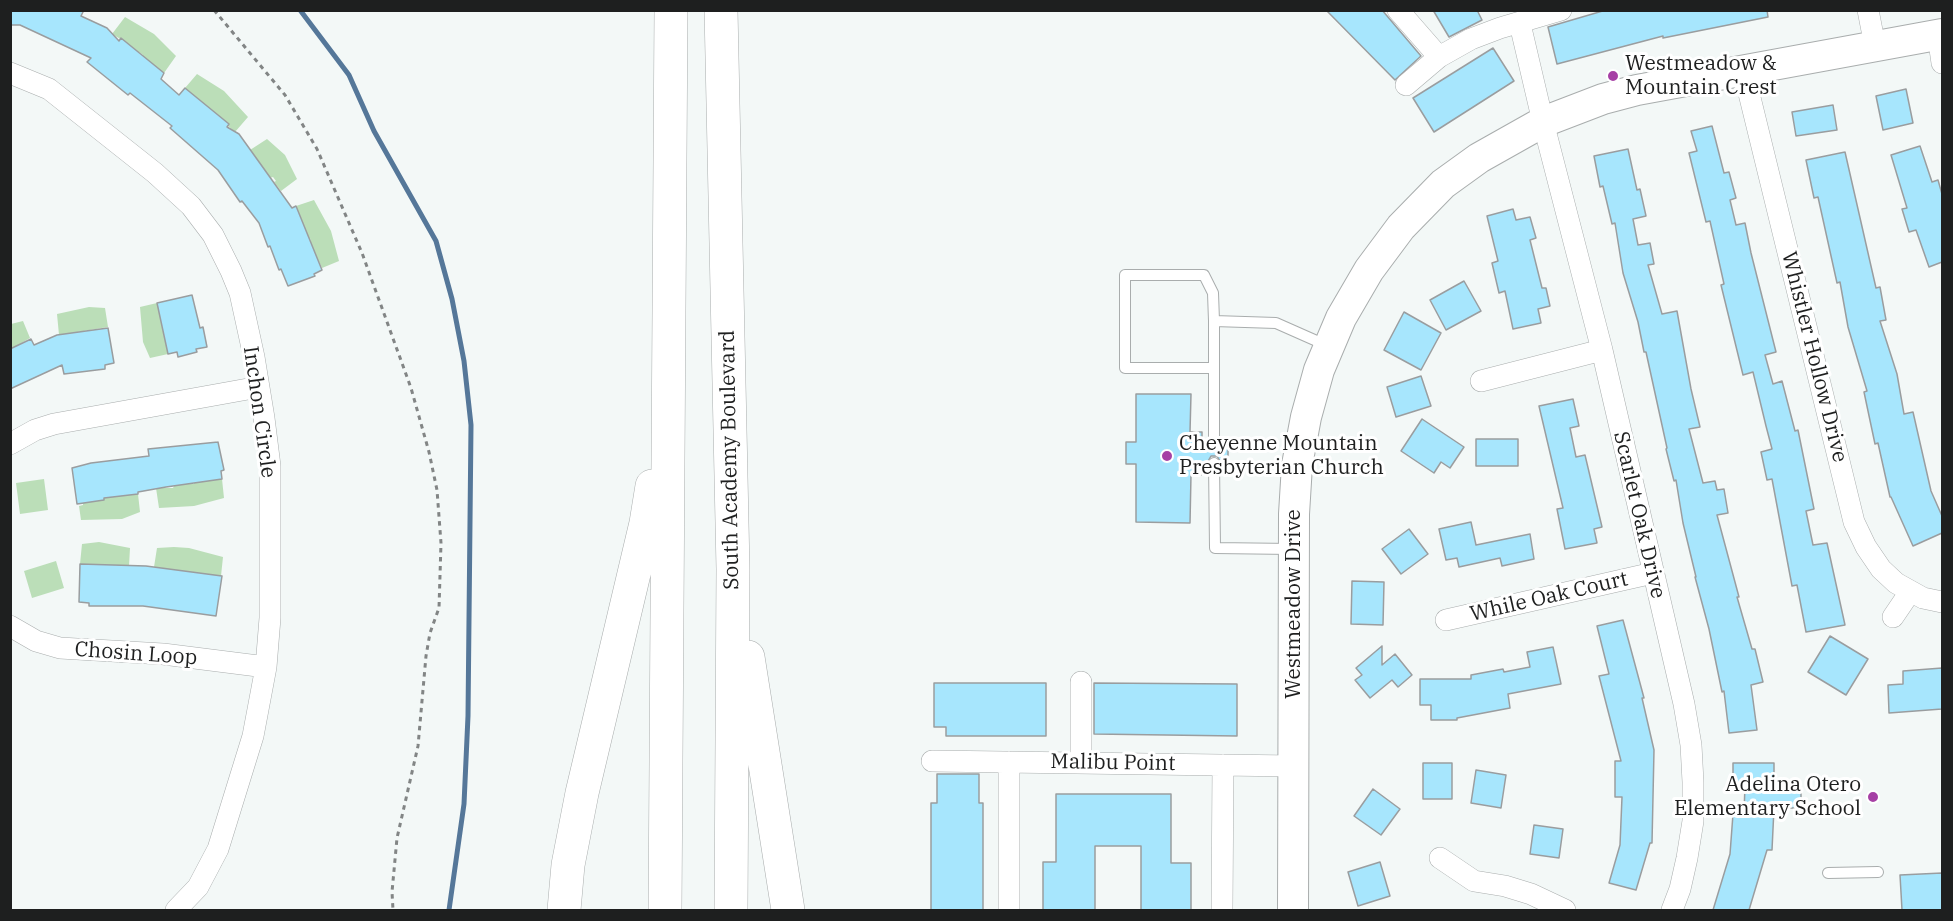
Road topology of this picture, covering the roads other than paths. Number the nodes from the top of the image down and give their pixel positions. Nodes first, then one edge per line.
1 (652, 10) edge
2 (671, 10) edge
3 (721, 10) edge
4 (745, 10) edge
5 (1398, 10) edge
6 (1561, 10) edge
7 (1868, 10) edge
8 (1503, 21) edge
9 (1941, 44) edge
10 (1875, 46) junction
11 (1439, 57) junction
12 (1743, 69) junction
13 (670, 72) junction
14 (10, 73) edge
15 (721, 77) junction
16 (1406, 86) dead end
17 (1543, 122) junction
18 (1214, 321) junction
19 (1329, 347) junction
20 (1602, 350) junction
21 (668, 359) junction
22 (1214, 368) junction
23 (1481, 381) dead end
24 (259, 387) junction
25 (1214, 441) dead end
26 (10, 444) edge
27 (1214, 463) dead end
28 (1294, 549) junction
29 (733, 569) junction
30 (1653, 573) junction
31 (1910, 592) junction
32 (1942, 602) edge
33 (1893, 617) dead end
34 (1446, 620) dead end
35 (10, 626) edge
36 (266, 667) junction
37 (1081, 682) dead end
38 (932, 761) dead end
39 (1009, 762) junction
40 (1081, 763) junction
41 (1223, 765) junction
42 (1293, 766) junction
43 (1440, 858) dead end
44 (1878, 872) dead end
45 (1828, 873) dead end
46 (176, 910) edge
47 (564, 910) edge
48 (665, 910) edge
49 (731, 910) edge
50 (788, 910) edge
51 (1009, 910) edge
52 (1222, 910) edge
53 (1293, 910) edge
54 (1565, 910) edge
55 (1672, 910) edge

1 - 13 highway
2 - 13 highway
3 - 15 highway, South Academy Boulevard
4 - 15 highway
5 - 11 street
6 - 8 street
7 - 10 street
8 - 11 street
8 - 17 street, Scarlet Oak Drive
9 - 10 street, Westmeadow Drive
10 - 12 street, Westmeadow Drive
11 - 16 street
12 - 17 street, Westmeadow Drive
12 - 31 street, Whistler Hollow Drive
13 - 21 highway
14 - 24 street, Inchon Circle
15 - 29 highway, South Academy Boulevard
17 - 19 street, Westmeadow Drive
17 - 20 street, Scarlet Oak Drive
18 - 19 lane
18 - 22 lane
18 - 22 lane
19 - 28 street, Westmeadow Drive
20 - 23 street
20 - 30 street, Scarlet Oak Drive
21 - 47 highway
21 - 48 highway
22 - 25 lane
24 - 26 street
24 - 36 street, Inchon Circle
27 - 28 lane
28 - 42 street, Westmeadow Drive
29 - 49 highway, South Academy Boulevard
29 - 50 highway
30 - 34 street, While Oak Court
30 - 55 street, Scarlet Oak Drive
31 - 32 street, Whistler Hollow Drive
31 - 33 street
35 - 36 street, Chosin Loop
36 - 46 street, Inchon Circle
37 - 40 street
38 - 39 street, Malibu Point
39 - 40 street, Malibu Point
39 - 51 street
40 - 41 street, Malibu Point
41 - 42 street, Malibu Point
41 - 52 street
42 - 53 street, Westmeadow Drive
43 - 54 street
44 - 45 lane

